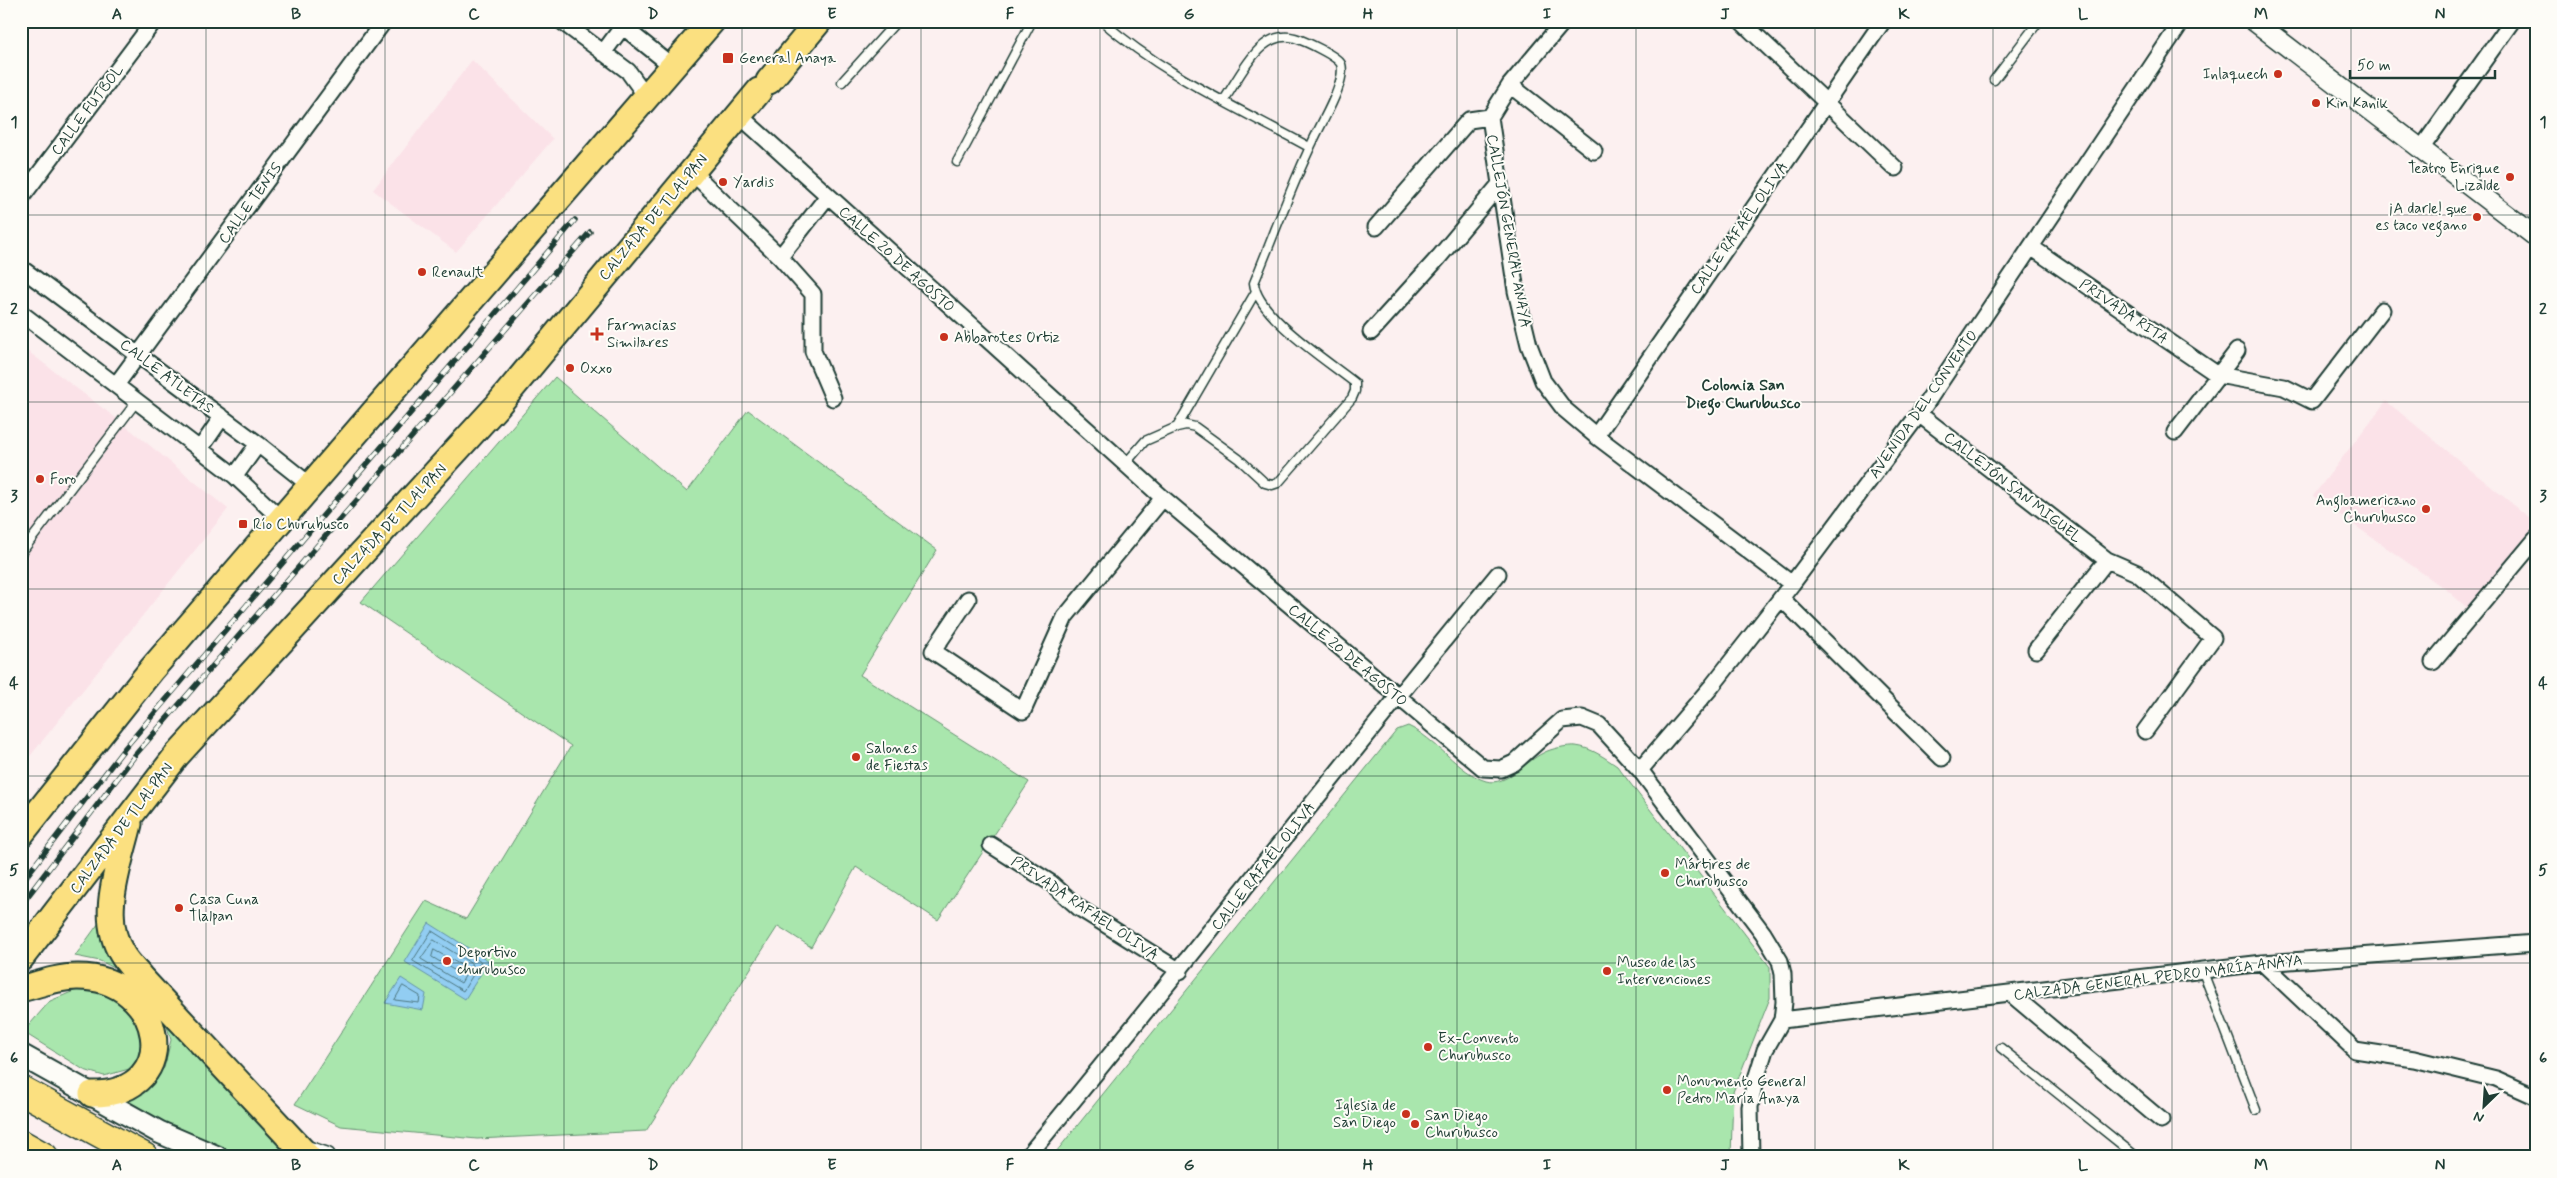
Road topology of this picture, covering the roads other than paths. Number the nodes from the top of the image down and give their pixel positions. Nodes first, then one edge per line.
1 (154, 21) edge
2 (384, 21) edge
3 (561, 21) edge
4 (712, 21) edge
5 (819, 21) edge
6 (897, 21) edge
7 (1032, 21) edge
8 (1102, 21) edge
9 (1564, 21) edge
10 (1741, 21) edge
11 (1883, 21) edge
12 (2039, 21) edge
13 (2182, 21) edge
14 (2254, 21) edge
15 (2512, 21) edge
16 (620, 24) edge
17 (604, 53) junction
18 (672, 66) junction
19 (1994, 80) dead end
20 (842, 82) dead end
21 (1510, 85) junction
22 (646, 96) junction
23 (1224, 100) junction
24 (1827, 102) junction
25 (739, 115) junction
26 (1490, 117) junction
27 (1309, 147) junction
28 (2421, 149) junction
29 (1594, 152) dead end
30 (957, 162) dead end
31 (1895, 168) dead end
32 (691, 171) junction
33 (1500, 184) junction
34 (827, 197) junction
35 (21, 198) edge
36 (1376, 227) dead end
37 (2536, 237) edge
38 (2030, 247) junction
39 (780, 257) junction
40 (21, 268) edge
41 (1255, 293) junction
42 (2382, 310) dead end
43 (21, 314) edge
44 (1371, 332) dead end
45 (2237, 351) dead end
46 (139, 355) junction
47 (2218, 375) junction
48 (116, 385) junction
49 (833, 398) dead end
50 (137, 401) junction
51 (1919, 414) junction
52 (222, 417) junction
53 (1177, 427) junction
54 (2175, 432) dead end
55 (1596, 436) junction
56 (258, 444) junction
57 (200, 448) junction
58 (1125, 464) junction
59 (235, 476) junction
60 (311, 486) junction
61 (1163, 498) junction
62 (282, 520) junction
63 (2536, 539) edge
64 (21, 553) edge
65 (2107, 560) junction
66 (1498, 574) dead end
67 (1792, 584) junction
68 (1781, 598) junction
69 (968, 600) dead end
70 (2036, 650) dead end
71 (2433, 662) dead end
72 (1397, 697) junction
73 (2145, 731) dead end
74 (1942, 758) dead end
75 (1640, 770) junction
76 (50, 796) junction
77 (132, 814) junction
78 (21, 818) edge
79 (21, 834) edge
80 (991, 845) dead end
81 (2536, 943) edge
82 (21, 958) edge
83 (2263, 963) junction
84 (1180, 971) junction
85 (2203, 972) junction
86 (21, 989) edge
87 (2011, 994) junction
88 (1782, 1020) junction
89 (2001, 1048) dead end
90 (21, 1055) edge
91 (21, 1090) edge
92 (92, 1094) junction
93 (2536, 1097) edge
94 (2256, 1110) dead end
95 (2160, 1120) dead end
96 (21, 1144) edge
97 (303, 1152) edge
98 (44, 1157) edge
99 (144, 1157) edge
100 (217, 1157) edge
101 (326, 1157) edge
102 (1027, 1157) edge
103 (1751, 1157) edge
104 (2137, 1157) edge

1 - 35 street, CALLE FUTBOL
2 - 46 street, CALLE TENIS
3 - 17 street
4 - 18 highway
5 - 25 highway, CALZADA DE TLALPAN
6 - 20 lane
7 - 30 lane
8 - 23 lane
9 - 21 street, CALLEJÓN GENERAL ANAYA
10 - 24 street
11 - 24 street, CALLE RAFAÉL OLIVA
12 - 19 lane
13 - 38 street, AVENIDA DEL CONVENTO
14 - 28 street
15 - 28 street
16 - 17 street
16 - 18 street
17 - 22 street
18 - 22 highway
21 - 26 street, CALLEJÓN GENERAL ANAYA
21 - 29 street
22 - 60 highway
23 - 27 lane
23 - 27 lane
24 - 31 street
24 - 55 street, CALLE RAFAÉL OLIVA
25 - 32 highway, CALZADA DE TLALPAN
25 - 34 street, CALLE 20 DE AGOSTO
26 - 33 street, CALLEJÓN GENERAL ANAYA
26 - 36 street
27 - 41 lane
28 - 37 street
32 - 39 street
32 - 77 highway, CALZADA DE TLALPAN
33 - 44 street
33 - 55 street, CALLEJÓN GENERAL ANAYA
34 - 39 street
34 - 58 street, CALLE 20 DE AGOSTO
38 - 47 street, PRIVADA RITA
38 - 51 street, AVENIDA DEL CONVENTO
39 - 49 street
40 - 46 street, CALLE ATLETAS
41 - 53 lane
41 - 53 lane
42 - 47 street
43 - 48 street
45 - 47 street
46 - 48 street, CALLE TENIS
46 - 52 street, CALLE ATLETAS
47 - 54 street
48 - 50 street
50 - 57 street
50 - 64 lane
51 - 65 street, CALLEJÓN SAN MIGUEL
51 - 67 street, AVENIDA DEL CONVENTO
52 - 56 street, CALLE ATLETAS
52 - 57 street
53 - 58 lane
55 - 67 street, CALLEJÓN GENERAL ANAYA
56 - 59 street
56 - 60 street, CALLE ATLETAS
57 - 59 street
58 - 61 street, CALLE 20 DE AGOSTO
59 - 62 street
60 - 62 highway
61 - 69 street
61 - 72 street, CALLE 20 DE AGOSTO
62 - 76 highway
63 - 71 street
65 - 70 street
65 - 73 street, CALLEJÓN SAN MIGUEL
66 - 72 street, CALLE RAFAÉL OLIVA
67 - 68 street, AVENIDA DEL CONVENTO
68 - 74 street
68 - 75 street, AVENIDA DEL CONVENTO
72 - 75 street, CALLE 20 DE AGOSTO
72 - 84 street, CALLE RAFAÉL OLIVA
75 - 88 street, CALLE 20 DE AGOSTO
76 - 78 highway
76 - 79 highway
77 - 82 highway, CALZADA DE TLALPAN
77 - 97 highway
80 - 84 street, PRIVADA RAFAEL OLIVA
81 - 83 street, CALZADA GENERAL PEDRO MARÍA ANAYA
83 - 85 street, CALZADA GENERAL PEDRO MARÍA ANAYA
83 - 93 street
84 - 102 street, CALLE RAFAÉL OLIVA
85 - 87 street, CALZADA GENERAL PEDRO MARÍA ANAYA
85 - 94 lane
86 - 92 highway
87 - 88 street, CALZADA GENERAL PEDRO MARÍA ANAYA
87 - 95 street
88 - 103 street, CALLE 20 DE AGOSTO
89 - 104 lane
90 - 92 main road
91 - 99 highway
92 - 100 main road
96 - 98 highway
97 - 101 street

